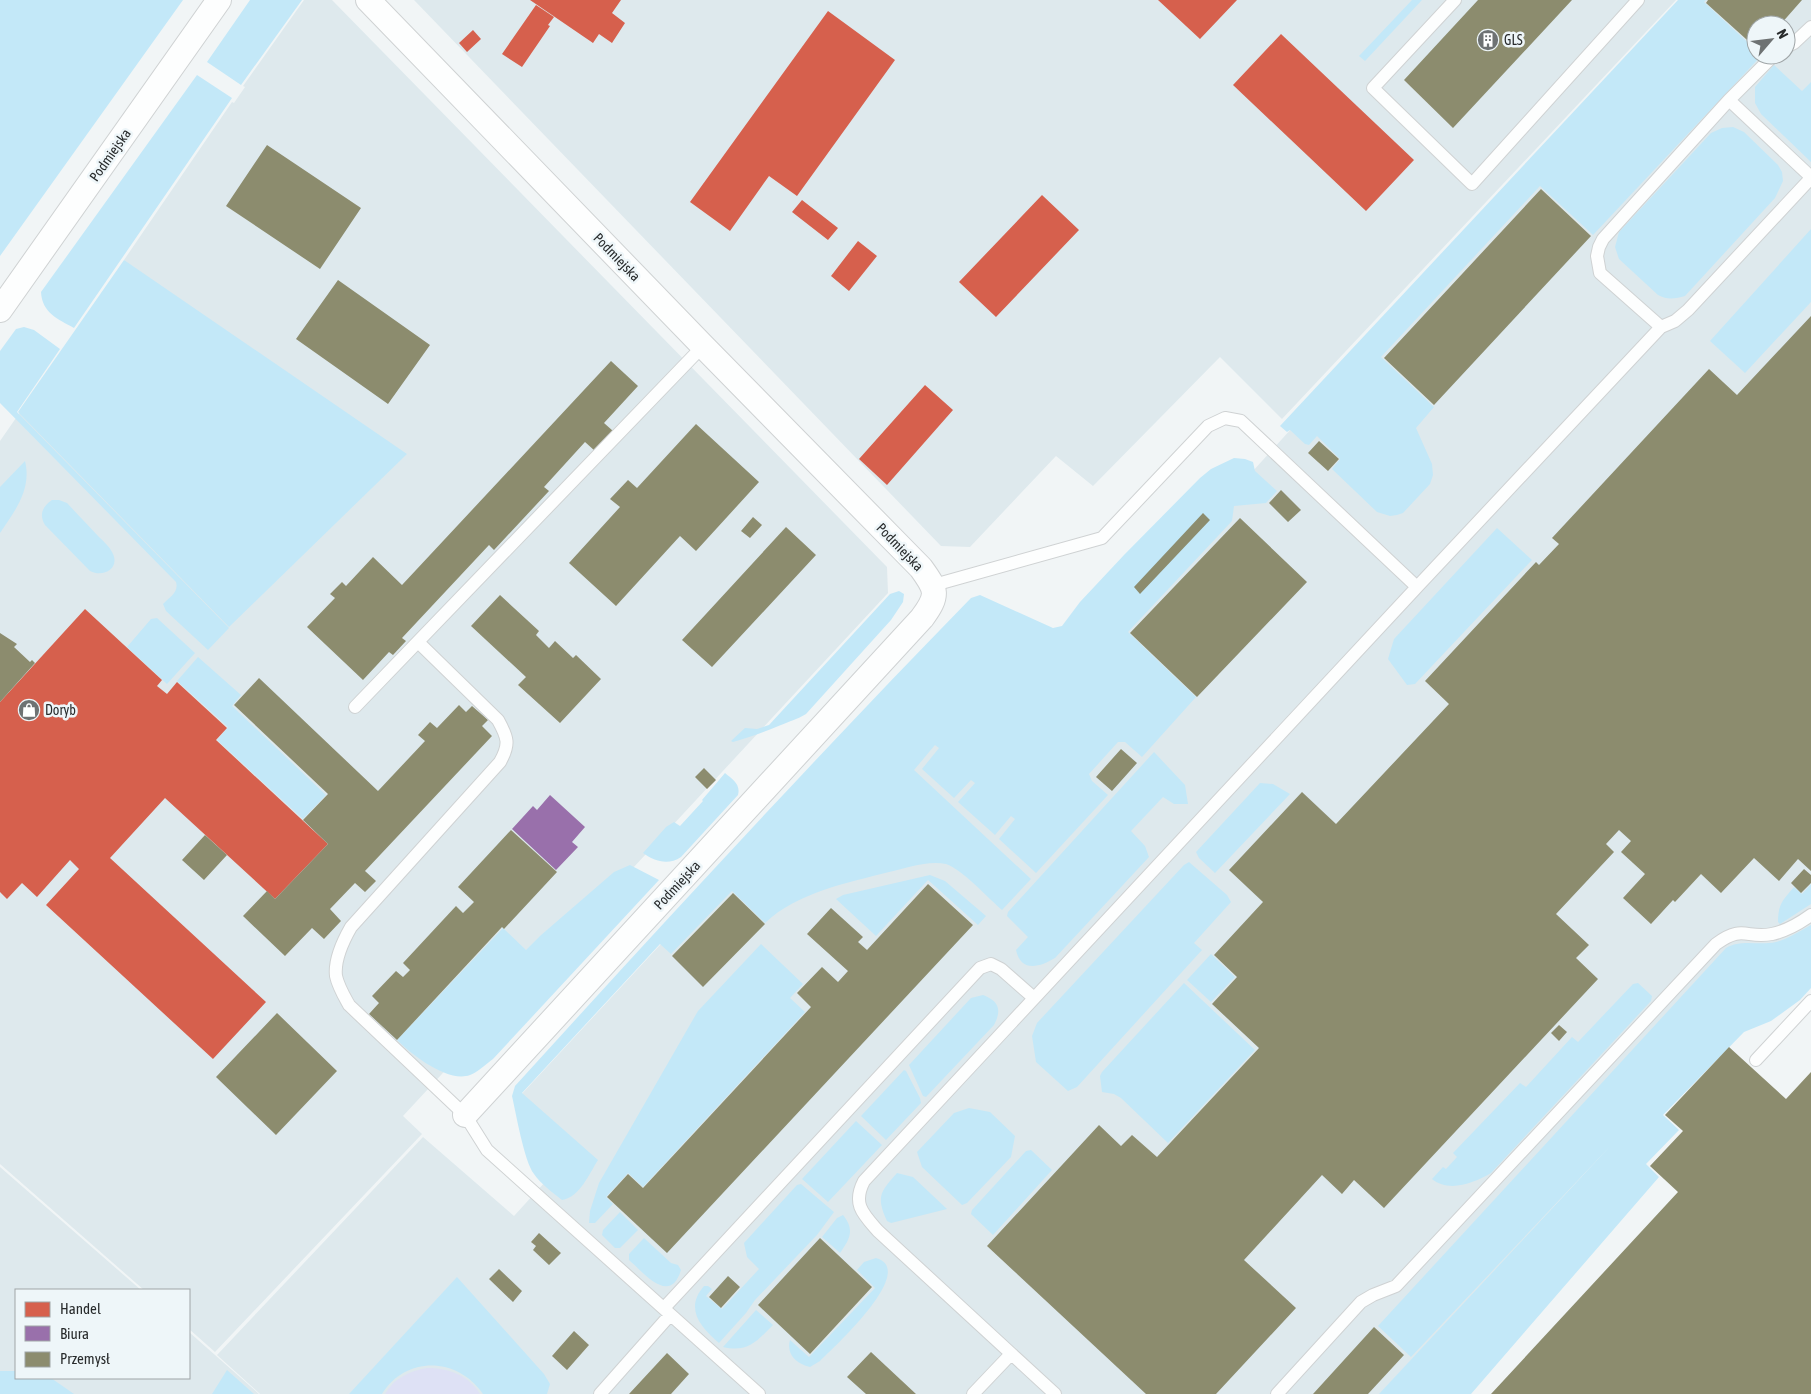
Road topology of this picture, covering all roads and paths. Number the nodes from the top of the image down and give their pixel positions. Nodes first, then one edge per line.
1 (219, 0) edge
2 (368, 0) edge
3 (1455, 0) edge
4 (1638, 0) edge
5 (1811, 27) edge
6 (1796, 41) edge
7 (1764, 65) edge
8 (1729, 100) junction
9 (1811, 177) edge
10 (0, 310) edge
11 (1661, 327) junction
12 (704, 346) junction
13 (934, 585) junction
14 (1417, 587) junction
15 (418, 642) junction
16 (355, 707) dead end
17 (1811, 915) edge
18 (1034, 998) junction
19 (1811, 1001) edge
20 (1756, 1060) dead end
21 (465, 1115) junction
22 (667, 1311) junction
23 (1011, 1354) junction
24 (600, 1394) edge
25 (759, 1394) edge
26 (973, 1394) edge
27 (1054, 1394) edge
28 (1277, 1394) edge

1 - 10 street, Podmiejska
2 - 12 street, Podmiejska
3 - 4 lane
5 - 6 lane
7 - 8 lane
8 - 9 lane
8 - 11 lane
9 - 11 lane
11 - 14 lane
12 - 13 street, Podmiejska
12 - 15 lane
13 - 14 lane
13 - 21 street, Podmiejska
14 - 18 lane
15 - 16 lane
15 - 21 lane
17 - 28 lane
18 - 22 lane
18 - 23 lane
19 - 20 lane
21 - 22 lane
22 - 24 lane
22 - 25 lane
23 - 26 lane
23 - 27 lane

